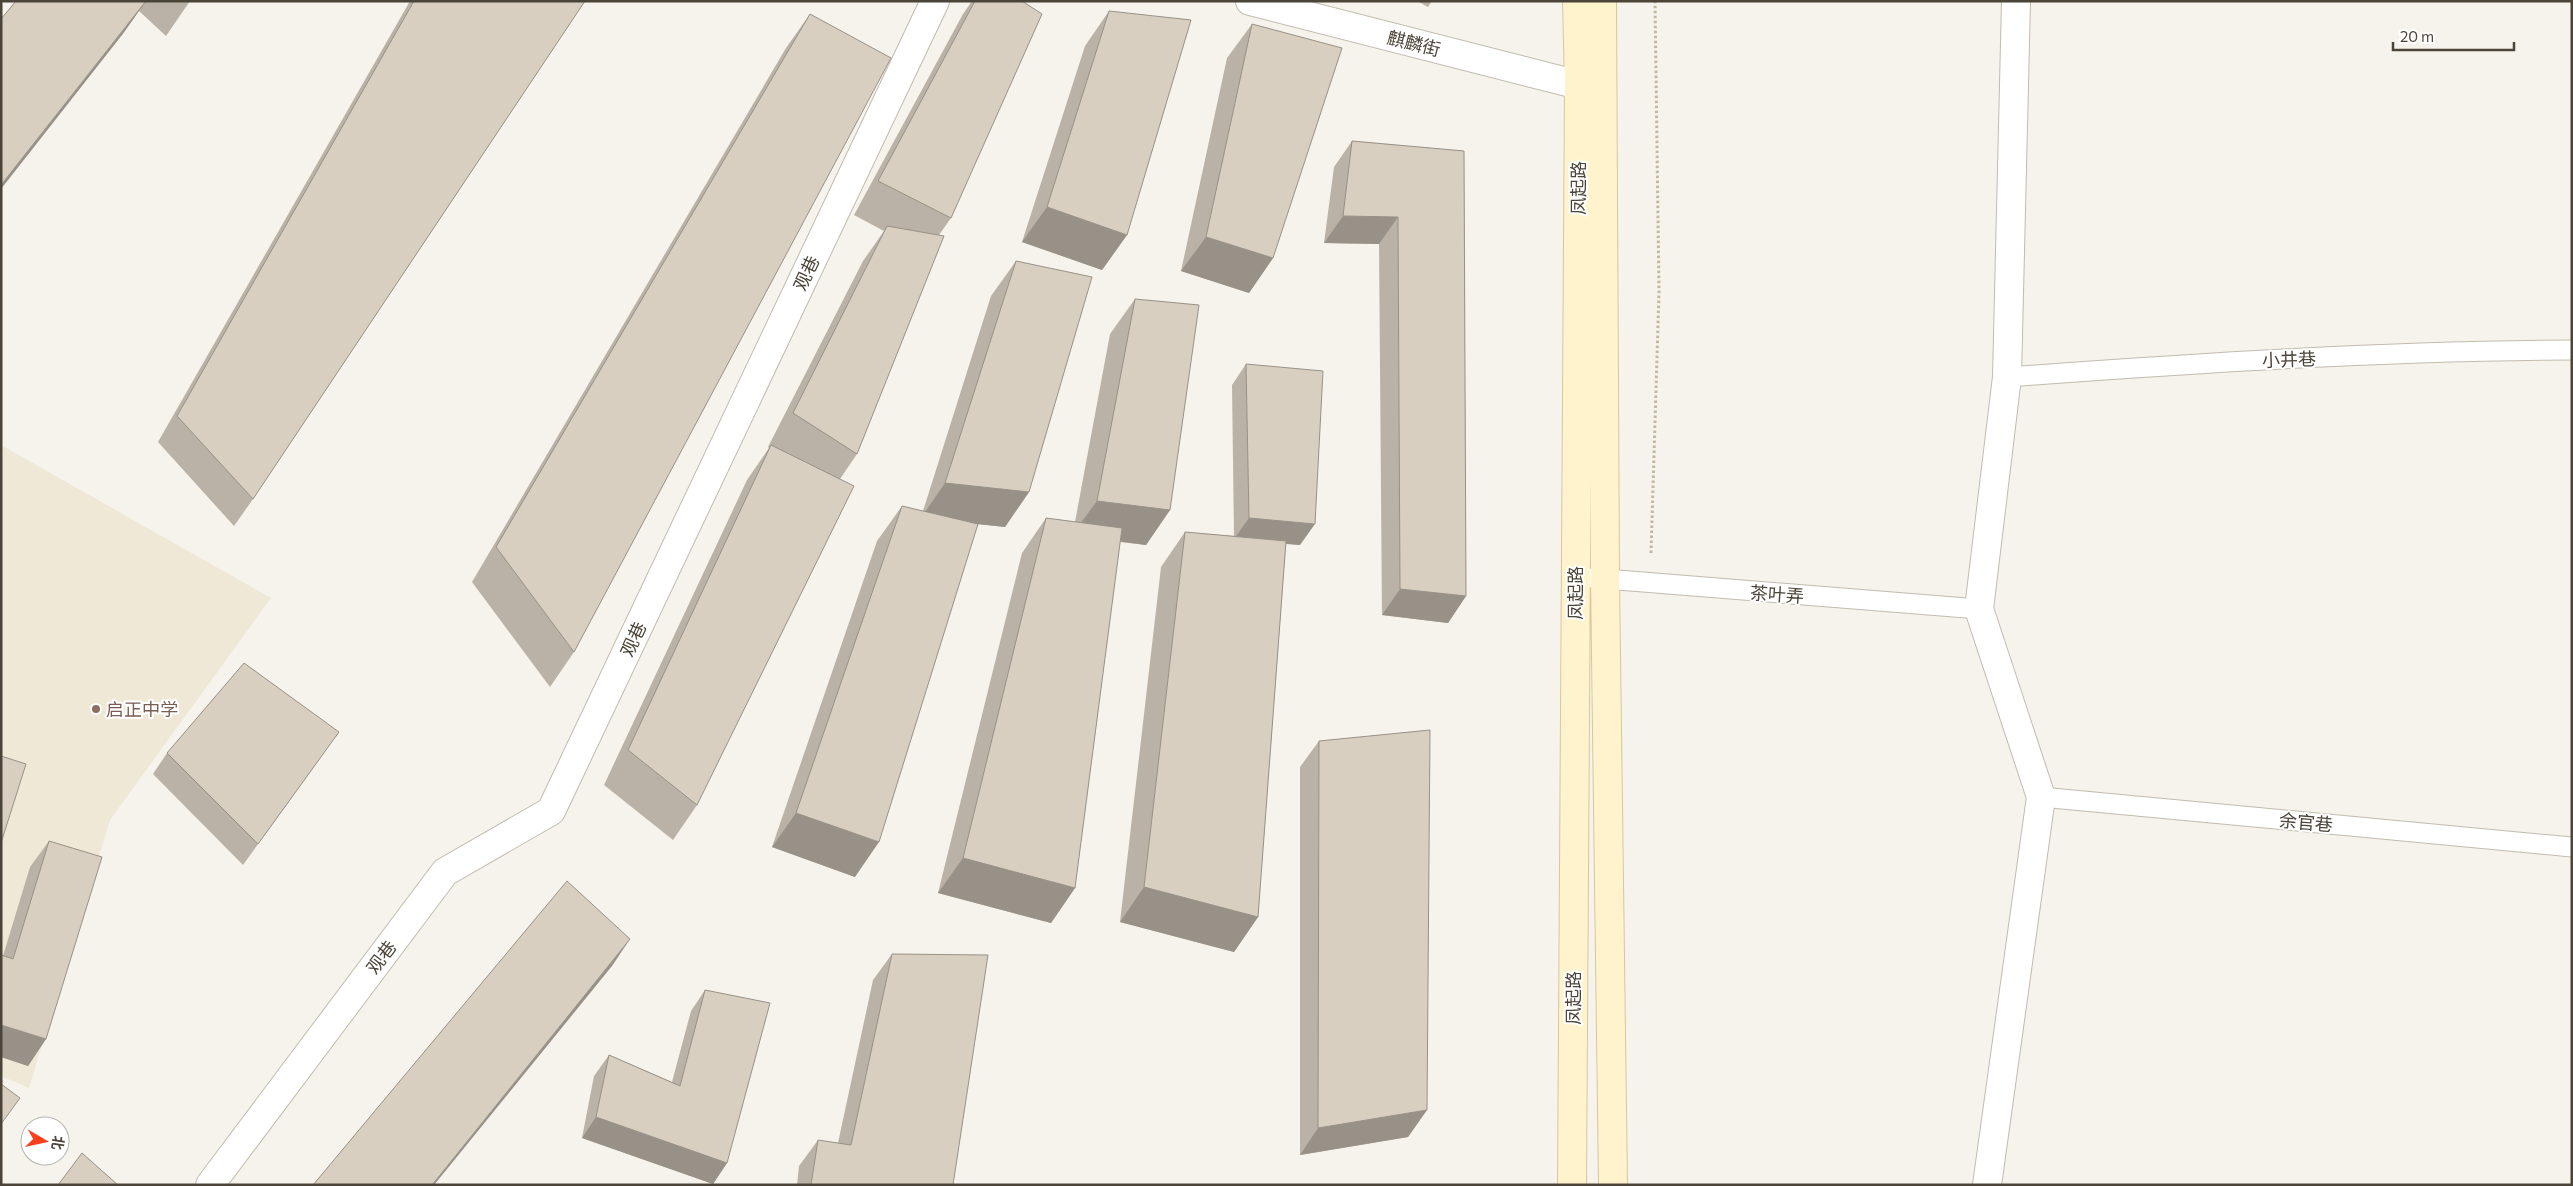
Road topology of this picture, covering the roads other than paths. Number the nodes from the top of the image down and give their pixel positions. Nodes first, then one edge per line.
1 (935, 1) edge
2 (1250, 1) edge
3 (1577, 1) edge
4 (1602, 1) edge
5 (2016, 1) edge
6 (1578, 85) junction
7 (2572, 350) edge
8 (2007, 377) junction
9 (1575, 575) junction
10 (1606, 580) junction
11 (1979, 609) junction
12 (2041, 797) junction
13 (2572, 846) edge
14 (210, 1185) edge
15 (1572, 1185) edge
16 (1613, 1185) edge
17 (1987, 1185) edge

1 - 14 street, 观巷
2 - 6 street, 麒麟街
3 - 6 main road, 凤起路
4 - 10 main road
5 - 8 street
6 - 9 main road, 凤起路
7 - 8 lane, 小井巷
8 - 11 street
9 - 10 lane, 茶叶弄
9 - 15 main road, 凤起路
10 - 11 lane, 茶叶弄
10 - 16 main road
11 - 12 street
12 - 13 lane, 余官巷
12 - 17 street

